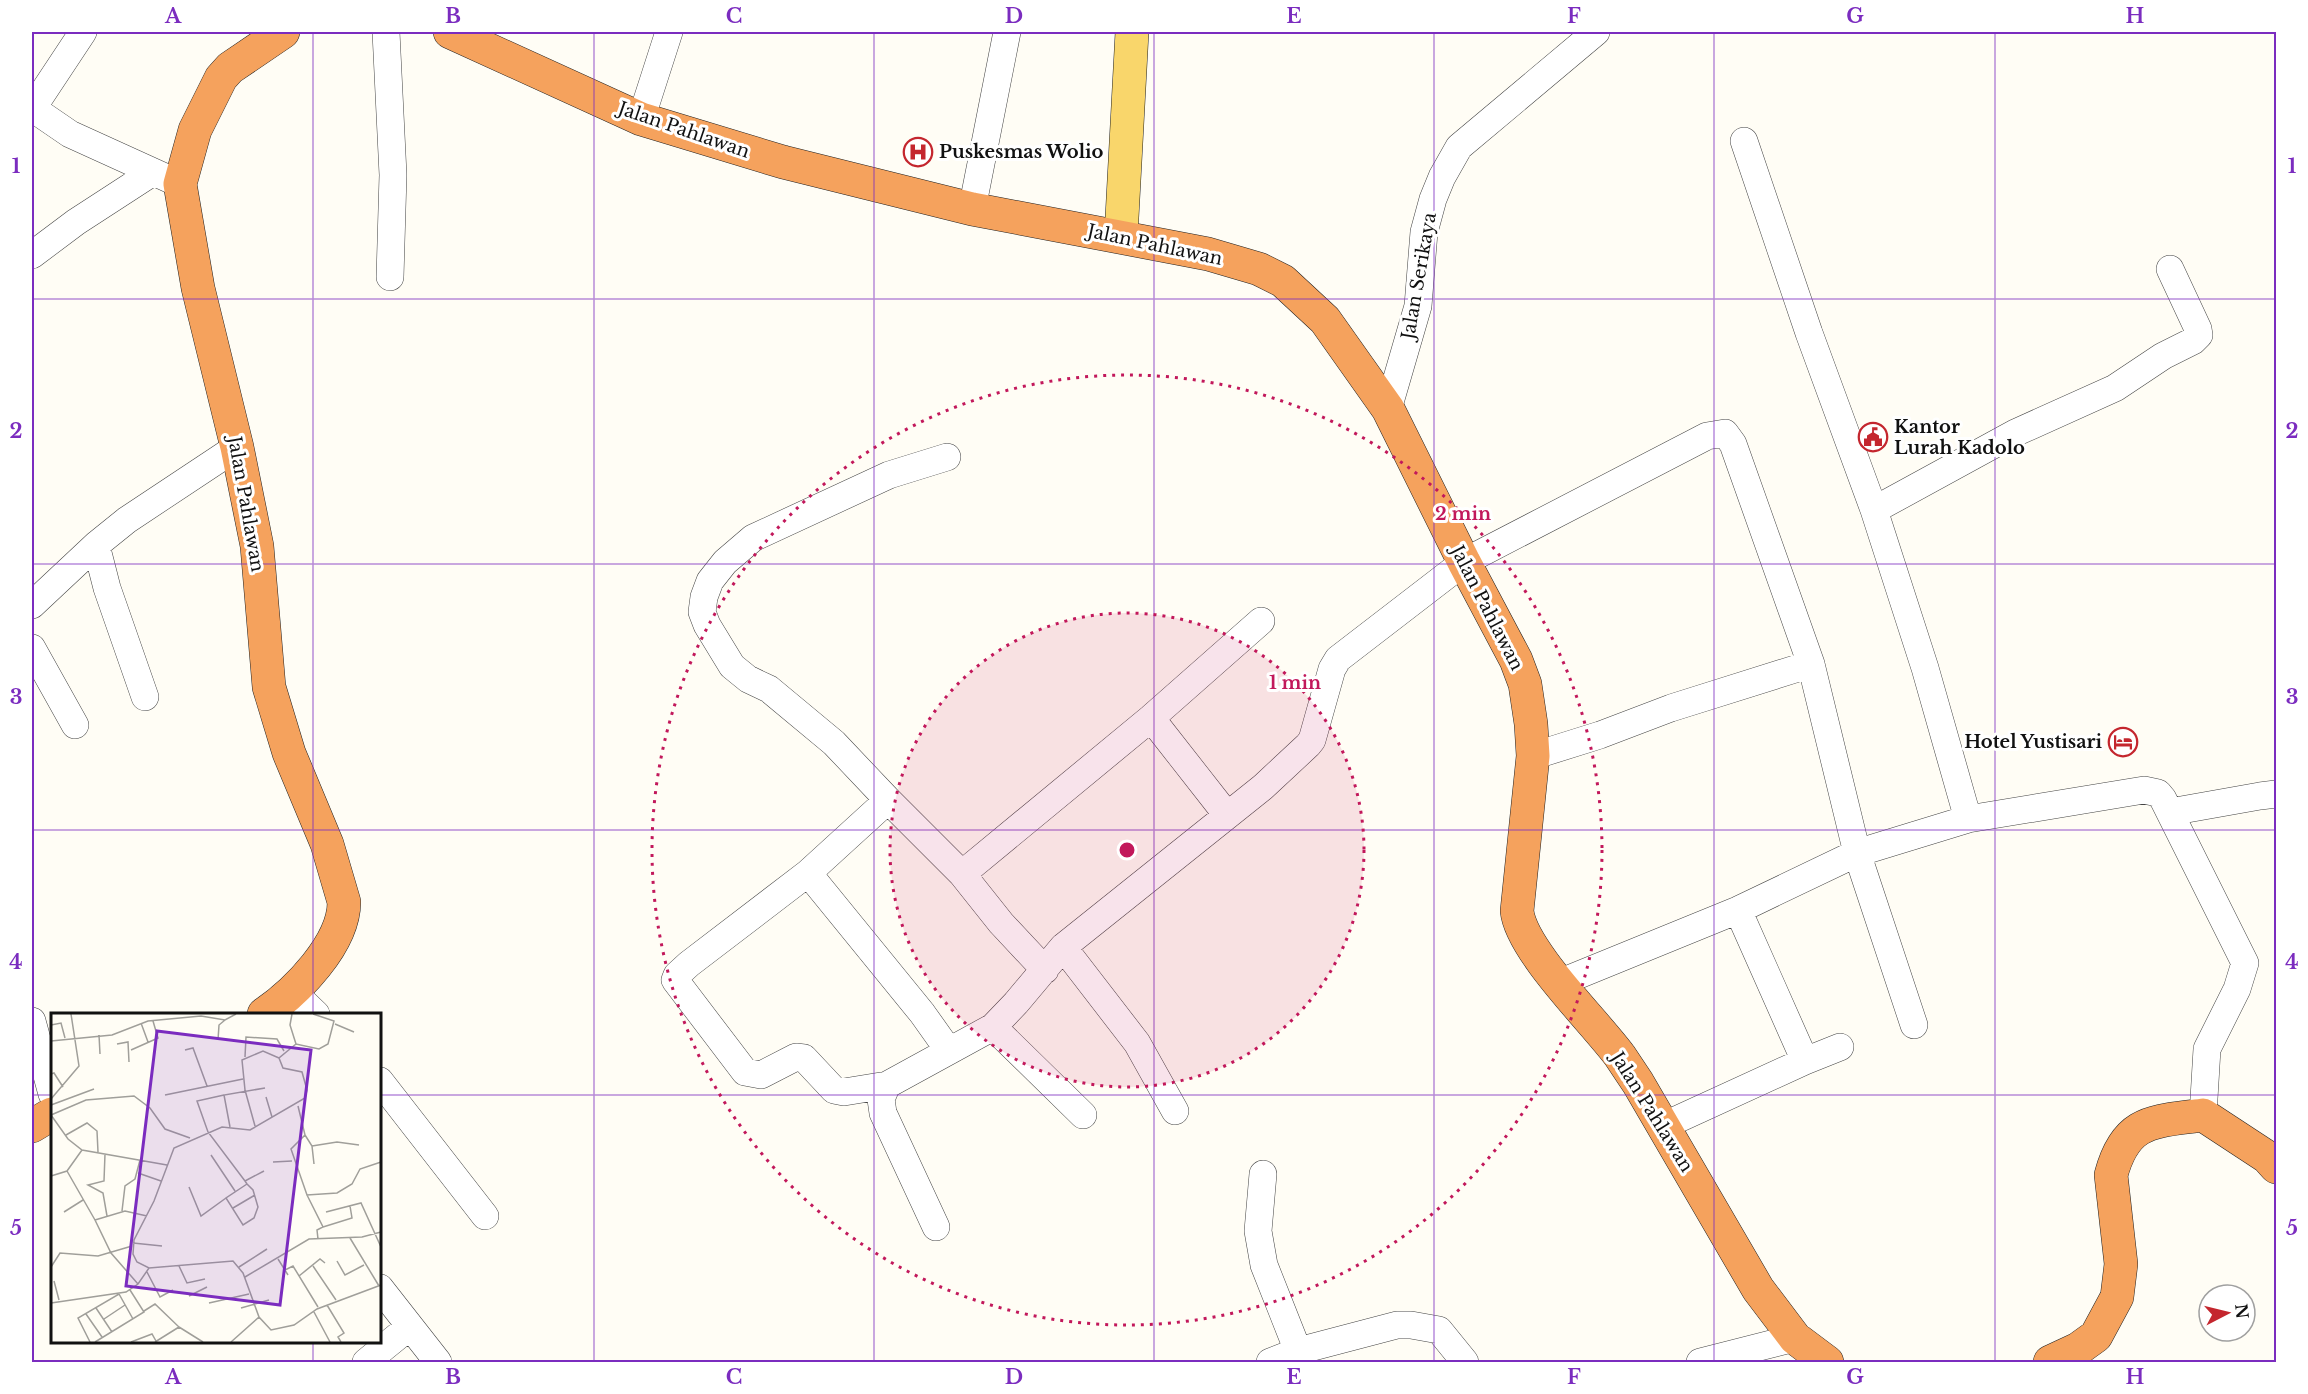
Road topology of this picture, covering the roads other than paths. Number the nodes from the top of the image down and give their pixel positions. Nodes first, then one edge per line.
1 (82, 32) edge
2 (283, 32) edge
3 (386, 32) edge
4 (450, 32) edge
5 (669, 32) edge
6 (1007, 32) edge
7 (1132, 32) edge
8 (1596, 32) edge
9 (32, 109) edge
10 (641, 119) junction
11 (1744, 141) dead end
12 (167, 178) junction
13 (972, 208) junction
14 (1121, 236) junction
15 (32, 255) edge
16 (2170, 269) dead end
17 (390, 277) dead end
18 (1388, 409) junction
19 (237, 447) junction
20 (947, 457) dead end
21 (1874, 510) junction
22 (96, 545) junction
23 (1464, 562) junction
24 (32, 605) edge
25 (1261, 621) dead end
26 (32, 648) edge
27 (1811, 664) junction
28 (145, 697) dead end
29 (1152, 718) junction
30 (75, 725) dead end
31 (1533, 756) junction
32 (2277, 794) edge
33 (888, 800) junction
34 (2170, 812) junction
35 (1227, 815) junction
36 (1968, 819) junction
37 (1857, 853) junction
38 (808, 873) junction
39 (962, 874) junction
40 (1738, 910) junction
41 (1063, 947) junction
42 (1045, 970) junction
43 (1559, 983) junction
44 (292, 992) junction
45 (265, 1013) edge
46 (315, 1013) edge
47 (32, 1021) edge
48 (1914, 1025) dead end
49 (993, 1026) junction
50 (1840, 1047) dead end
51 (949, 1050) junction
52 (1805, 1061) junction
53 (381, 1082) edge
54 (888, 1084) junction
55 (51, 1090) edge
56 (1174, 1111) dead end
57 (51, 1115) edge
58 (1083, 1115) dead end
59 (2203, 1115) junction
60 (32, 1126) edge
61 (1663, 1126) junction
62 (2273, 1158) edge
63 (1263, 1174) dead end
64 (485, 1216) dead end
65 (936, 1227) dead end
66 (381, 1289) edge
67 (409, 1327) junction
68 (1795, 1338) junction
69 (1298, 1351) junction
70 (366, 1362) edge
71 (438, 1362) edge
72 (1270, 1362) edge
73 (1466, 1362) edge
74 (1700, 1362) edge
75 (1827, 1362) edge
76 (2050, 1362) edge

1 - 9 street
2 - 12 highway, Jalan Pahlawan
3 - 17 street
4 - 10 highway, Jalan Pahlawan
5 - 10 street
6 - 13 street
7 - 14 main road
8 - 18 street, Jalan Serikaya
9 - 12 street
10 - 13 highway, Jalan Pahlawan
11 - 21 street
12 - 15 street
12 - 19 highway, Jalan Pahlawan
13 - 14 highway, Jalan Pahlawan
14 - 18 highway, Jalan Pahlawan
16 - 21 street
18 - 23 highway, Jalan Pahlawan
19 - 22 street
19 - 44 highway, Jalan Pahlawan
20 - 33 street
21 - 36 street
22 - 24 street
22 - 28 street
23 - 27 street
23 - 31 highway, Jalan Pahlawan
23 - 35 street
25 - 29 street
26 - 30 street
27 - 31 street
27 - 37 street
29 - 35 street
29 - 39 street
31 - 43 highway, Jalan Pahlawan
32 - 34 street
33 - 38 street
33 - 39 street
34 - 36 street
34 - 59 street
35 - 41 street
36 - 37 street
37 - 40 street
37 - 48 street
38 - 51 street
38 - 54 street
39 - 42 street
40 - 43 street
40 - 52 street
41 - 42 street
41 - 56 street
42 - 49 street
43 - 61 highway, Jalan Pahlawan
44 - 45 highway, Jalan Pahlawan
44 - 46 street
47 - 55 street
49 - 51 street
49 - 58 street
50 - 52 street
51 - 54 street
52 - 61 street
53 - 64 street
54 - 65 street
57 - 60 highway
59 - 62 highway
59 - 76 highway
61 - 68 highway, Jalan Pahlawan
63 - 69 street
66 - 67 street
67 - 70 street
67 - 71 street
68 - 74 street
68 - 75 highway, Jalan Pahlawan
69 - 72 street
69 - 73 street

